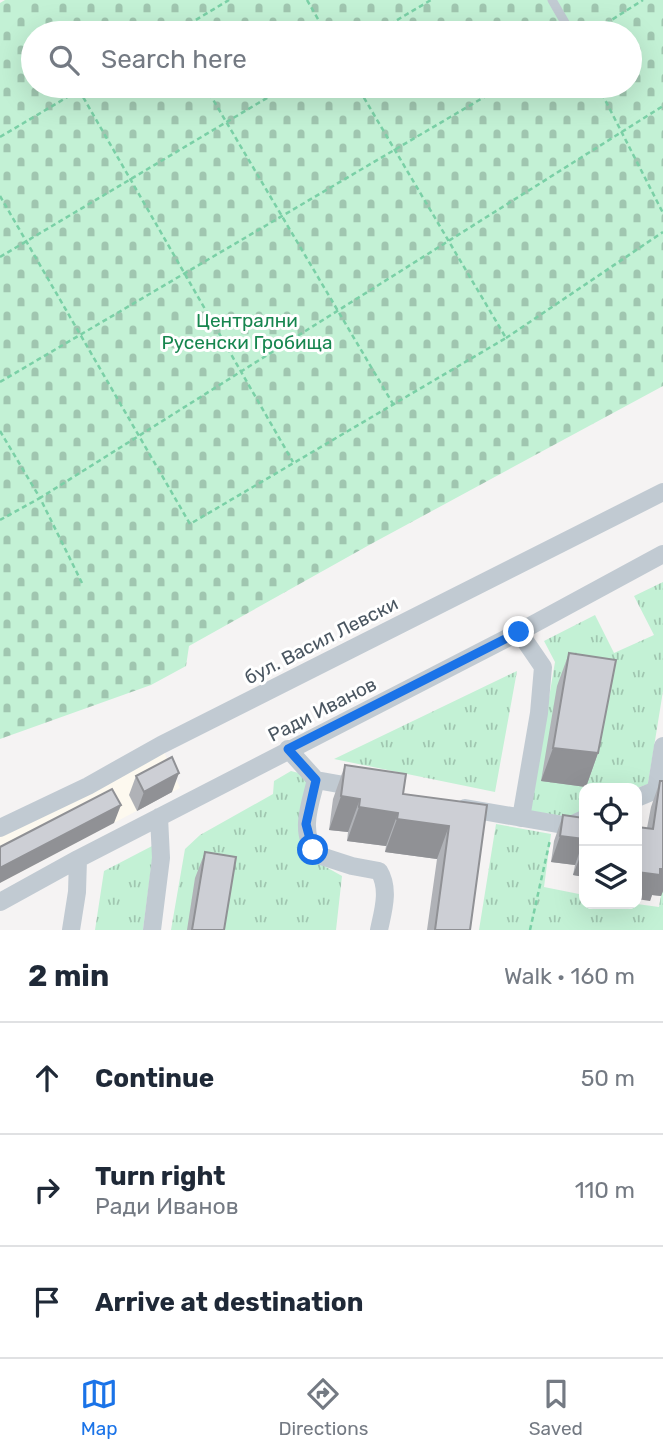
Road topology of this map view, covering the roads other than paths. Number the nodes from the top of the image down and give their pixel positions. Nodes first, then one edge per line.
1 (552, 0) edge
2 (563, 21) edge
3 (663, 492) edge
4 (663, 554) edge
5 (519, 632) junction
6 (663, 746) edge
7 (288, 749) junction
8 (316, 780) junction
9 (659, 789) edge
10 (384, 793) edge
11 (642, 796) edge
12 (453, 806) edge
13 (159, 817) junction
14 (521, 818) junction
15 (579, 821) edge
16 (0, 828) edge
17 (78, 859) junction
18 (0, 902) edge
19 (71, 930) edge
20 (152, 930) edge
21 (379, 930) edge

1 - 2 lane
3 - 16 street, бул. Васил Левски
4 - 5 street, Ради Иванов
5 - 7 street, Ради Иванов
5 - 14 street
6 - 9 street
7 - 8 street
7 - 13 street, Ради Иванов
8 - 10 street
8 - 21 street
9 - 11 street
12 - 14 street
13 - 17 street, Ради Иванов
13 - 20 street
14 - 15 street
17 - 18 street, Ради Иванов
17 - 19 street

